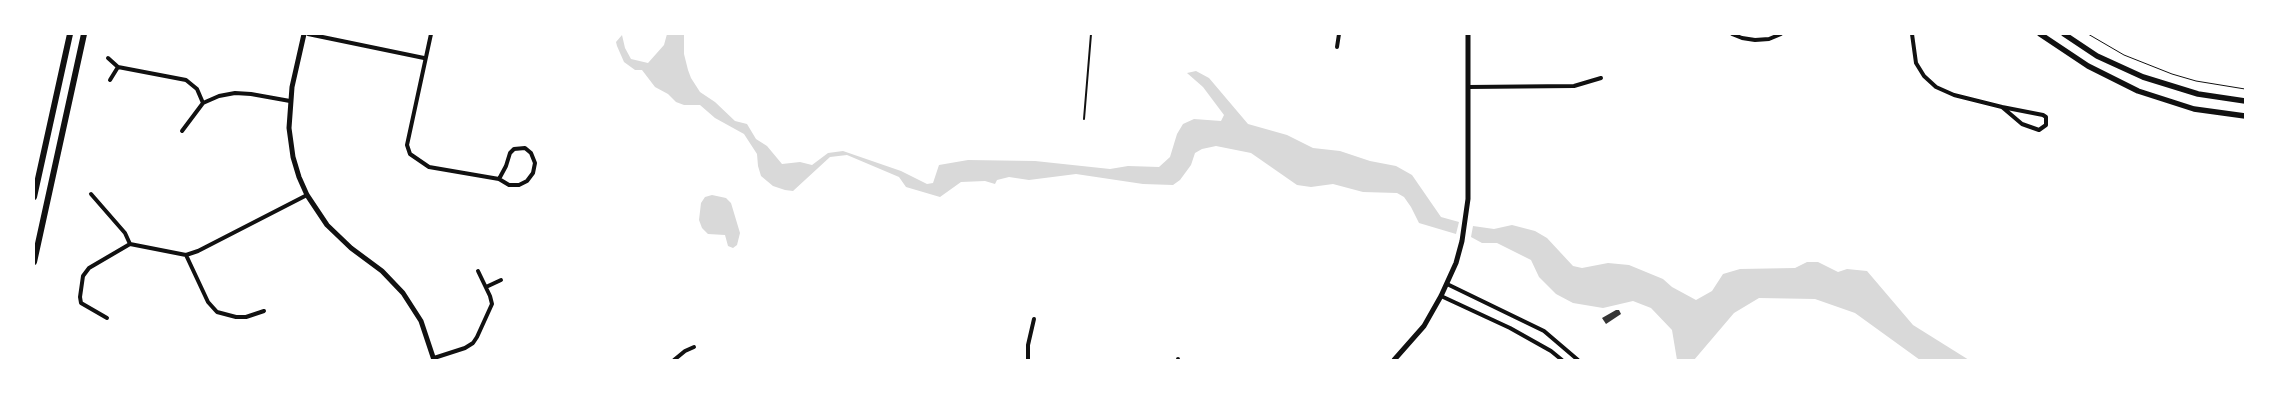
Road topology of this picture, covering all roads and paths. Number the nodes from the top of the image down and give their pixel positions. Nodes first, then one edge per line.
1 (70, 34) edge
2 (84, 34) edge
3 (306, 34) edge
4 (431, 34) edge
5 (1090, 34) edge
6 (1339, 34) edge
7 (1468, 34) edge
8 (1732, 34) edge
9 (1781, 34) edge
10 (1912, 34) edge
11 (2040, 34) edge
12 (2064, 34) edge
13 (2088, 34) edge
14 (1337, 47) dead end
15 (108, 58) dead end
16 (424, 58) junction
17 (118, 67) junction
18 (1601, 78) dead end
19 (110, 80) dead end
20 (1468, 87) junction
21 (2245, 89) edge
22 (290, 101) junction
23 (2245, 101) edge
24 (203, 103) junction
25 (2002, 107) junction
26 (2245, 116) edge
27 (1084, 119) dead end
28 (182, 131) dead end
29 (499, 179) junction
30 (92, 194) dead end
31 (307, 195) junction
32 (34, 196) edge
33 (130, 244) junction
34 (186, 255) junction
35 (34, 262) edge
36 (478, 271) dead end
37 (501, 280) dead end
38 (1447, 284) junction
39 (486, 287) junction
40 (1441, 296) junction
41 (264, 311) dead end
42 (107, 318) dead end
43 (1034, 320) dead end
44 (694, 347) dead end
45 (434, 359) edge
46 (674, 360) edge
47 (1028, 360) edge
48 (1394, 360) edge
49 (1562, 360) edge
50 (1578, 360) edge

1 - 32 main road
2 - 35 main road
3 - 16 street
3 - 22 street
4 - 16 street
5 - 27 lane
6 - 14 street
7 - 20 street
8 - 9 street
10 - 25 street
11 - 26 main road
12 - 23 main road
13 - 21 path
15 - 17 street
16 - 29 street
17 - 19 street
17 - 24 street
18 - 20 street
20 - 38 street
22 - 24 street
22 - 31 street
24 - 28 street
25 - 25 street
29 - 29 street
30 - 33 street
31 - 34 street
31 - 45 street
33 - 34 street
33 - 42 street
34 - 41 street
36 - 39 street
37 - 39 street
38 - 40 street
38 - 50 street
39 - 45 street
40 - 48 street
40 - 49 street
43 - 47 street
44 - 46 street

